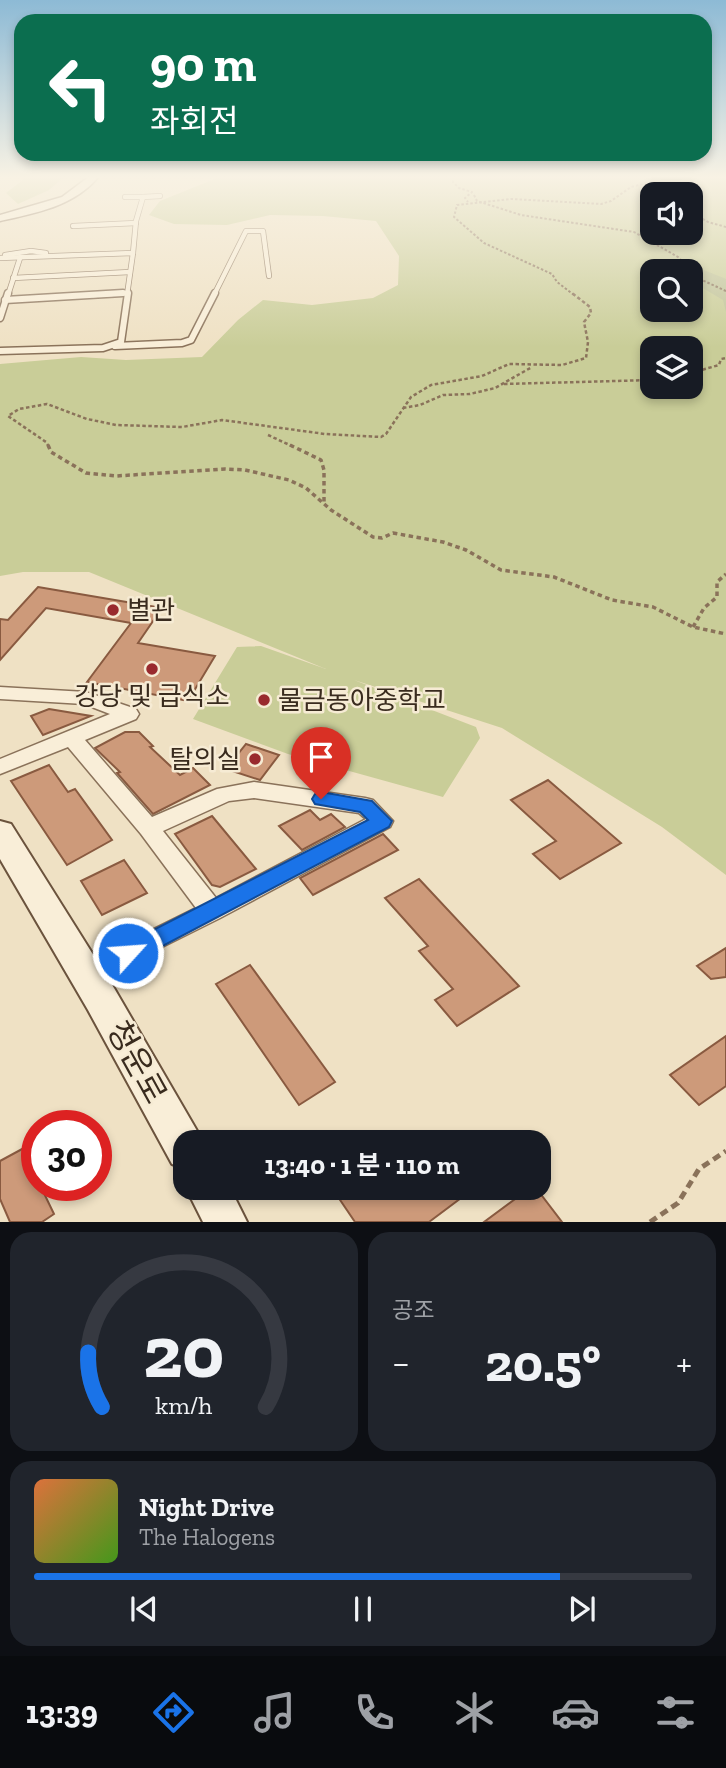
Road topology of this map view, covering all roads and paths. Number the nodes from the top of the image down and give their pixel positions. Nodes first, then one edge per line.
1 (135, 233) edge
2 (245, 233) edge
3 (263, 233) edge
4 (474, 233) edge
5 (633, 233) edge
6 (133, 253) junction
7 (0, 257) edge
8 (59, 257) junction
9 (20, 258) junction
10 (680, 259) edge
11 (130, 272) junction
12 (269, 276) dead end
13 (13, 278) junction
14 (703, 280) edge
15 (726, 291) edge
16 (126, 293) junction
17 (5, 300) junction
18 (0, 318) edge
19 (113, 346) junction
20 (0, 351) edge
21 (726, 358) edge
22 (536, 366) junction
23 (703, 370) edge
24 (640, 379) edge
25 (504, 384) junction
26 (403, 408) junction
27 (268, 435) dead end
28 (324, 504) junction
29 (726, 574) edge
30 (693, 627) junction
31 (726, 634) edge
32 (0, 693) edge
33 (72, 738) junction
34 (0, 767) edge
35 (149, 828) junction
36 (0, 832) edge
37 (212, 911) junction
38 (86, 974) junction
39 (175, 1130) edge
40 (726, 1152) edge
41 (214, 1200) edge
42 (226, 1222) edge
43 (650, 1222) edge

1 - 6 lane
2 - 19 lane
3 - 12 lane
4 - 22 path
5 - 10 path
6 - 8 lane
6 - 11 lane
7 - 8 lane
7 - 9 lane
8 - 9 lane
9 - 13 lane
11 - 13 lane
11 - 16 lane
13 - 17 lane
14 - 15 path
16 - 17 lane
16 - 19 lane
17 - 18 lane
19 - 20 lane
21 - 23 path
22 - 25 path
22 - 26 path
24 - 25 path
25 - 26 path
26 - 28 path
27 - 28 path
28 - 30 path
29 - 30 path
30 - 31 path
32 - 33 street
33 - 34 street
33 - 35 street
35 - 37 street
35 - 37 street
36 - 38 street, 청운로
37 - 38 street
38 - 39 street, 청운로
40 - 43 path
41 - 42 street

